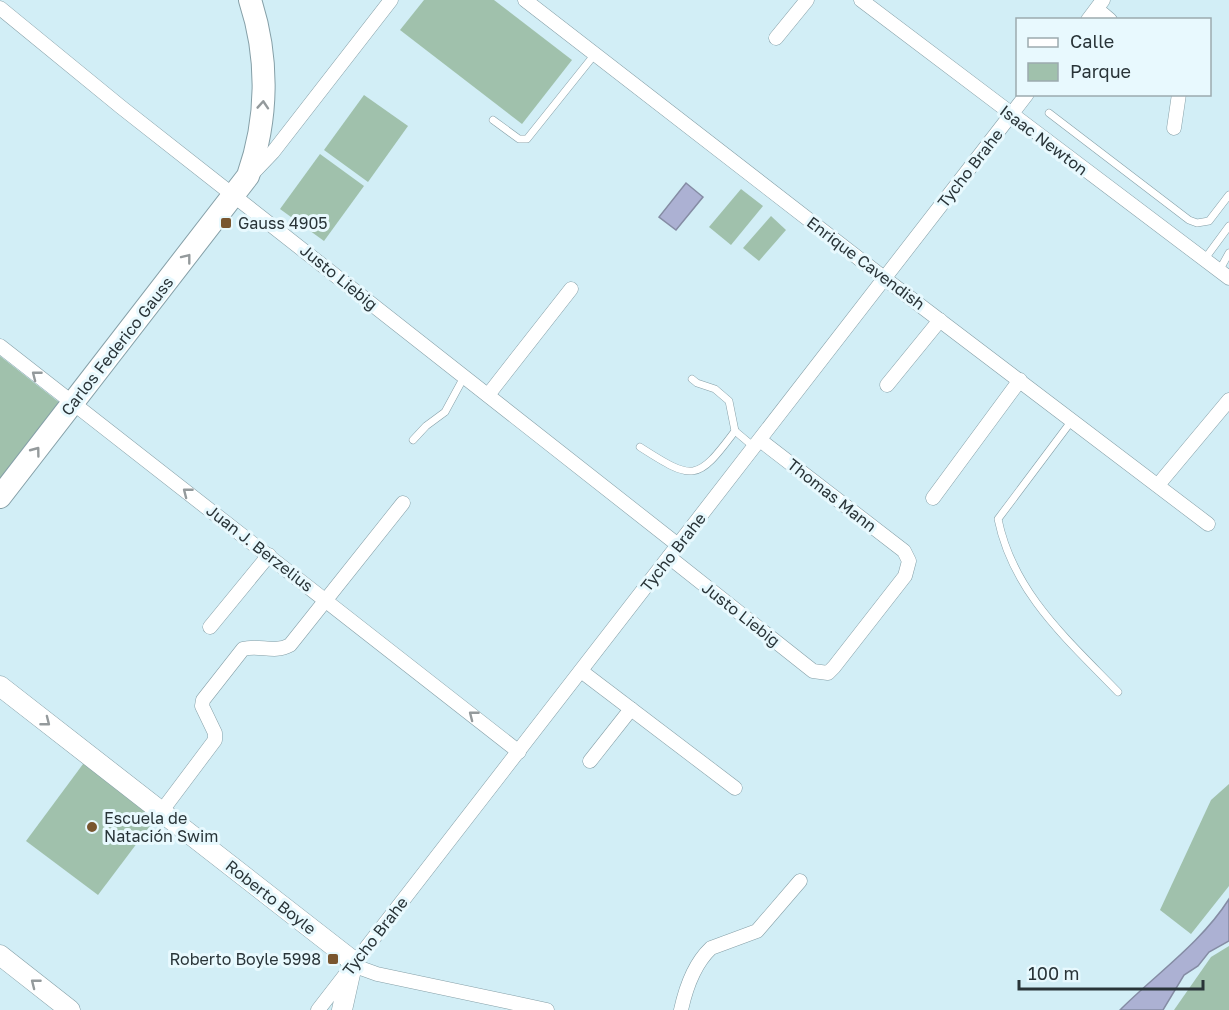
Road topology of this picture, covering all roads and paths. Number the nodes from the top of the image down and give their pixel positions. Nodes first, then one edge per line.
1 (250, 0) edge
2 (391, 0) edge
3 (525, 0) edge
4 (807, 0) edge
5 (861, 0) edge
6 (0, 8) edge
7 (776, 38) dead end
8 (595, 54) junction
9 (1025, 96) edge
10 (1179, 96) edge
11 (1048, 113) dead end
12 (1010, 115) junction
13 (493, 120) dead end
14 (1174, 128) dead end
15 (286, 134) junction
16 (259, 135) junction
17 (240, 188) junction
18 (1229, 195) edge
19 (1229, 226) edge
20 (1229, 253) edge
21 (1204, 260) junction
22 (1224, 274) edge
23 (884, 278) junction
24 (571, 289) dead end
25 (940, 320) junction
26 (0, 346) edge
27 (464, 377) junction
28 (692, 379) dead end
29 (1020, 380) junction
30 (887, 385) dead end
31 (488, 395) junction
32 (1229, 400) edge
33 (72, 403) junction
34 (1073, 419) junction
35 (735, 431) junction
36 (413, 440) dead end
37 (757, 443) junction
38 (640, 447) dead end
39 (1158, 485) junction
40 (0, 497) edge
41 (933, 498) dead end
42 (403, 503) dead end
43 (1208, 524) dead end
44 (678, 545) junction
45 (269, 555) junction
46 (669, 557) junction
47 (327, 600) junction
48 (210, 627) dead end
49 (581, 671) junction
50 (813, 671) joint
51 (0, 686) edge
52 (1118, 692) dead end
53 (631, 709) junction
54 (519, 752) junction
55 (590, 761) dead end
56 (735, 788) dead end
57 (161, 812) junction
58 (800, 881) dead end
59 (0, 955) edge
60 (352, 965) junction
61 (70, 1010) edge
62 (318, 1010) edge
63 (342, 1010) edge
64 (547, 1010) edge
65 (681, 1010) edge

16 -> 1 main road
2 - 15 street, Carlos Federico Gauss
3 - 8 street, Enrique Cavendish
4 - 7 street
5 - 12 street, Isaac Newton
6 - 17 street, Justo Liebig
8 - 13 lane
8 - 23 street, Enrique Cavendish
9 - 12 street, Tycho Brahe
10 - 14 street
11 - 18 lane
12 - 21 street, Isaac Newton
12 - 23 street, Tycho Brahe
15 - 16 street
15 - 17 street, Carlos Federico Gauss
16 - 17 main road
17 - 27 street, Justo Liebig
33 -> 17 main road, Carlos Federico Gauss
19 - 21 lane
20 - 22 lane
21 - 22 street, Isaac Newton
23 - 25 street, Enrique Cavendish
23 - 37 street, Tycho Brahe
24 - 31 street
25 - 29 street, Enrique Cavendish
25 - 30 street
33 -> 26 street, Juan J. Berzelius
27 - 31 street, Justo Liebig
27 - 36 lane
28 - 35 lane
29 - 34 street, Enrique Cavendish
29 - 41 street
31 - 44 street, Justo Liebig
32 - 39 street
40 -> 33 main road, Carlos Federico Gauss
45 -> 33 street, Juan J. Berzelius
34 - 39 street, Enrique Cavendish
34 - 52 lane
35 - 37 lane
35 - 38 lane
37 - 44 street, Tycho Brahe
37 - 50 street, Thomas Mann
39 - 43 street, Enrique Cavendish
42 - 47 street
44 - 46 street, Tycho Brahe
45 - 47 street, Juan J. Berzelius
45 - 48 street
46 - 49 street, Tycho Brahe
46 - 50 street, Justo Liebig
54 -> 47 street, Juan J. Berzelius
47 - 57 street
49 - 53 street
49 - 54 street, Tycho Brahe
51 -> 57 main road, Roberto Boyle
53 - 55 street
53 - 56 street
54 - 60 street, Tycho Brahe
57 - 60 main road, Roberto Boyle
58 - 65 street
61 -> 59 main road
60 - 62 street, Tycho Brahe
60 - 63 main road
60 - 64 street, Roberto Boyle

